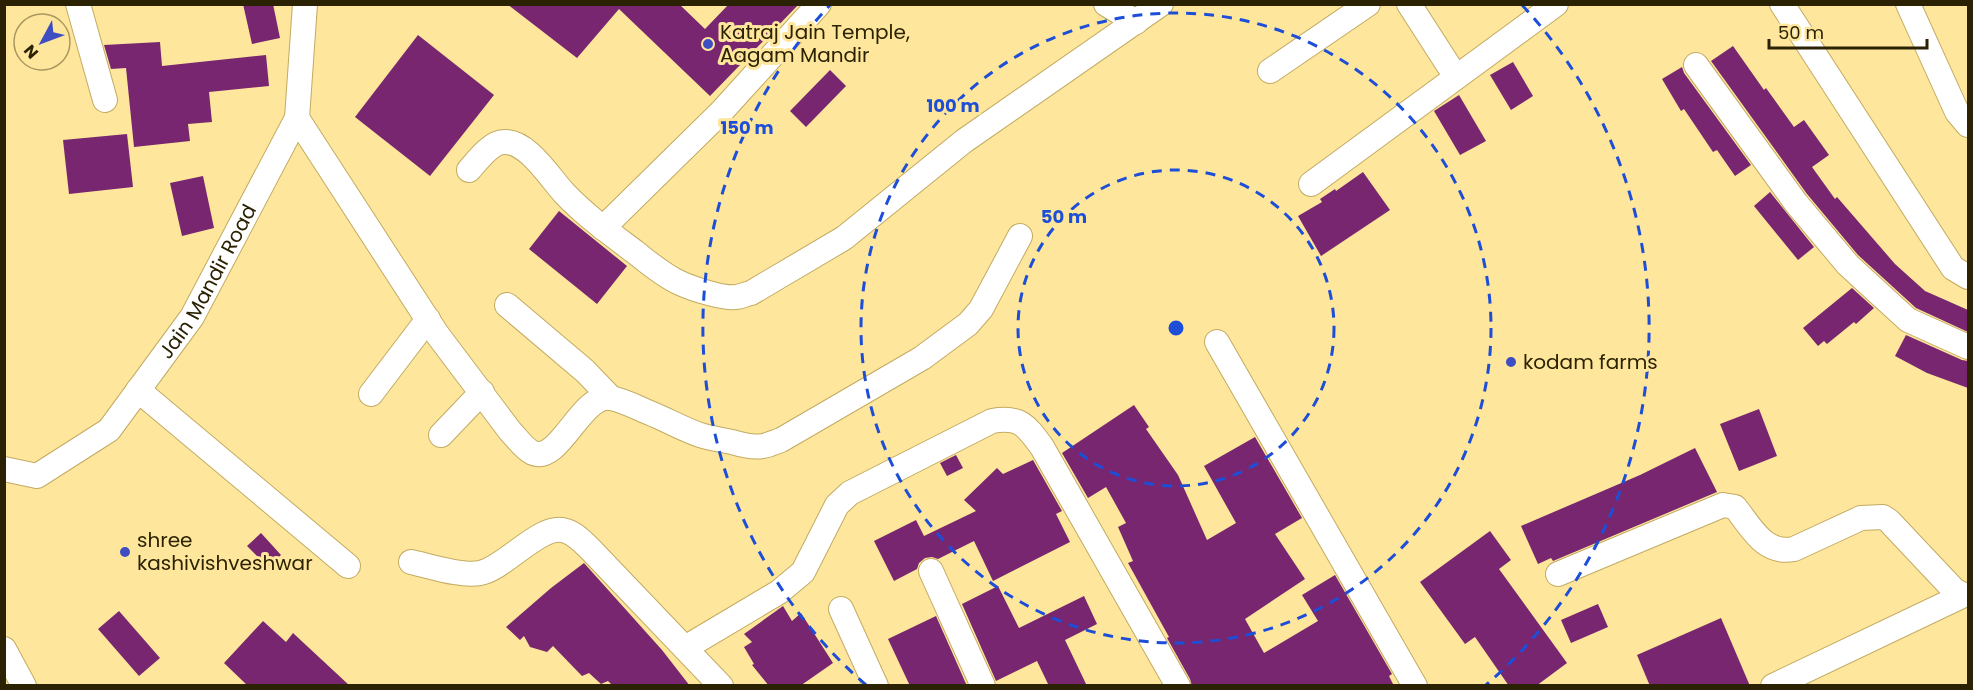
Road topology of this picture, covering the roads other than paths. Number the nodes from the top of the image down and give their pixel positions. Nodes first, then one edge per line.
1 (78, 4) edge
2 (305, 4) edge
3 (819, 4) edge
4 (1106, 4) edge
5 (1161, 4) edge
6 (1368, 4) edge
7 (1409, 4) edge
8 (1556, 4) edge
9 (1782, 4) edge
10 (1908, 4) edge
11 (1136, 22) junction
12 (1696, 65) dead end
13 (1270, 71) dead end
14 (1456, 77) junction
15 (105, 100) dead end
16 (297, 118) junction
17 (1968, 125) edge
18 (469, 170) dead end
19 (1311, 184) dead end
20 (603, 228) junction
21 (1020, 236) dead end
22 (1968, 277) edge
23 (507, 305) dead end
24 (428, 319) junction
25 (1217, 342) dead end
26 (1968, 347) edge
27 (138, 390) junction
28 (482, 392) junction
29 (371, 394) dead end
30 (611, 398) junction
31 (441, 435) dead end
32 (4, 469) edge
33 (411, 562) dead end
34 (348, 566) dead end
35 (931, 571) dead end
36 (1558, 574) dead end
37 (1966, 595) edge
38 (841, 609) dead end
39 (684, 648) junction
40 (4, 649) edge
41 (24, 686) edge
42 (721, 686) edge
43 (876, 686) edge
44 (983, 686) edge
45 (1178, 686) edge
46 (1415, 686) edge
47 (1773, 686) edge

1 - 15 street
2 - 16 street, Jain Mandir Road
3 - 20 street
4 - 11 street
5 - 11 street
6 - 13 street
7 - 14 street
8 - 14 street
9 - 22 street
10 - 17 street
11 - 20 street
12 - 26 street
14 - 19 street
16 - 24 street
16 - 27 street, Jain Mandir Road
18 - 20 street
21 - 30 street
23 - 30 street
24 - 28 street
24 - 29 street
25 - 46 street
27 - 32 street, Jain Mandir Road
27 - 34 street
28 - 30 street
28 - 31 street
33 - 39 street
35 - 44 street
36 - 37 street
37 - 47 street
38 - 43 street
39 - 42 street
39 - 45 street
40 - 41 street

